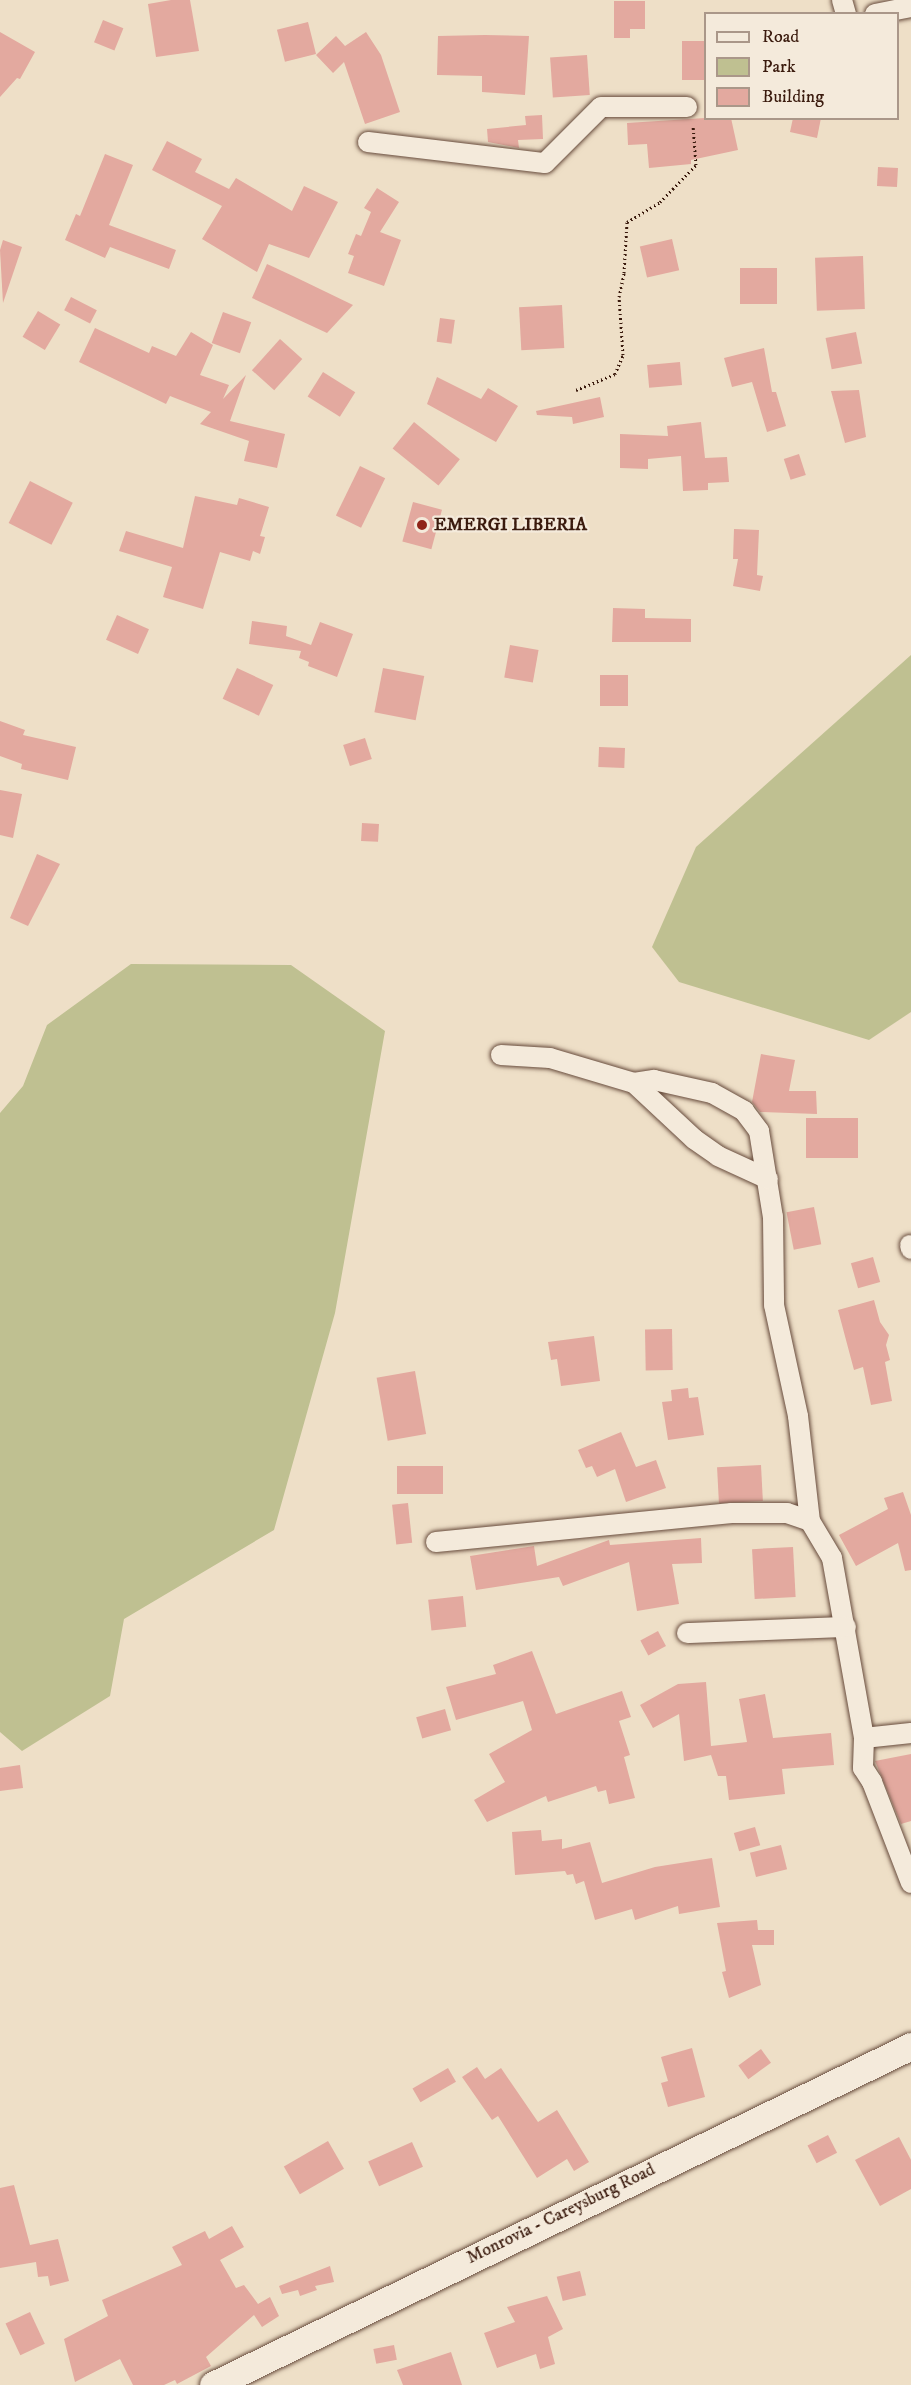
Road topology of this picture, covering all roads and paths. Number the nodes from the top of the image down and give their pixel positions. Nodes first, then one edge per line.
1 (911, 7) edge
2 (885, 12) edge
3 (695, 108) edge
4 (368, 142) dead end
5 (576, 390) dead end
6 (501, 1055) dead end
7 (634, 1083) junction
8 (768, 1179) junction
9 (810, 1521) junction
10 (436, 1542) dead end
11 (846, 1627) junction
12 (687, 1633) dead end
13 (911, 1733) edge
14 (864, 1738) junction
15 (911, 1883) edge
16 (911, 2046) edge
17 (225, 2382) edge

1 - 2 street
3 - 4 street
3 - 5 path
6 - 7 street
7 - 8 street
7 - 8 street
8 - 9 street
9 - 10 street
9 - 11 street
11 - 12 street
11 - 14 street
13 - 14 street
14 - 15 street
16 - 17 main road, Monrovia - Careysburg Road

